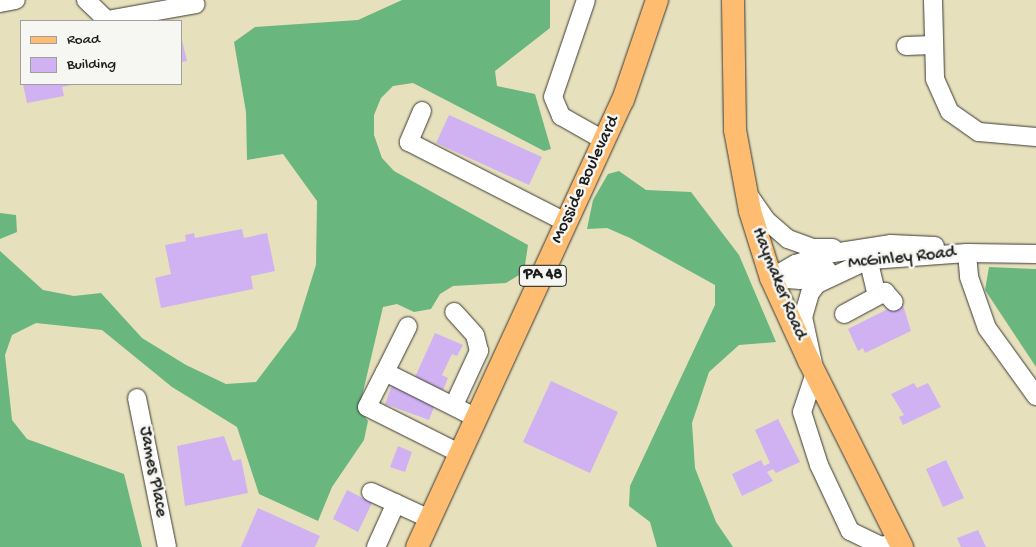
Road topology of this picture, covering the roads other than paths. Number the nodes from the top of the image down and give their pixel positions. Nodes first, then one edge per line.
1 (16, 0) edge
2 (86, 0) edge
3 (586, 0) edge
4 (657, 0) edge
5 (933, 0) edge
6 (0, 3) edge
7 (196, 4) dead end
8 (736, 6) edge
9 (934, 44) junction
10 (906, 46) dead end
11 (422, 111) dead end
12 (1036, 137) edge
13 (604, 141) junction
14 (745, 190) junction
15 (567, 223) junction
16 (967, 253) junction
17 (867, 254) junction
18 (1036, 254) edge
19 (772, 278) junction
20 (877, 296) junction
21 (894, 302) dead end
22 (454, 312) dead end
23 (844, 314) dead end
24 (408, 326) dead end
25 (385, 372) junction
26 (814, 373) junction
27 (1036, 396) edge
28 (137, 398) dead end
29 (454, 405) junction
30 (478, 418) junction
31 (461, 454) junction
32 (371, 492) dead end
33 (396, 503) junction
34 (430, 519) junction
35 (900, 544) edge
36 (167, 547) edge
37 (376, 547) edge
38 (417, 547) edge

1 - 6 street
2 - 7 street
3 - 13 street
4 - 13 main road, Mosside Boulevard / PA 48
5 - 9 street
8 - 14 main road, Haymaker Road
9 - 10 street
9 - 12 street
11 - 15 street
13 - 15 main road, Mosside Boulevard / PA 48
14 - 17 street
14 - 19 main road, Haymaker Road
15 - 30 main road, Mosside Boulevard / PA 48
16 - 17 street, McGinley Road
16 - 18 street, McGinley Road
16 - 27 street
17 - 19 street, McGinley Road
17 - 20 street
17 - 26 street
19 - 26 main road, Haymaker Road
20 - 21 street
20 - 23 street
22 - 29 street
24 - 25 street
25 - 29 street
25 - 31 street
26 - 35 main road, Haymaker Road
26 - 35 street
28 - 36 street, James Place
29 - 30 street
30 - 31 main road, Mosside Boulevard / PA 48
31 - 34 main road, Mosside Boulevard / PA 48
32 - 33 street
33 - 34 street
33 - 37 street
34 - 38 main road, Mosside Boulevard / PA 48

